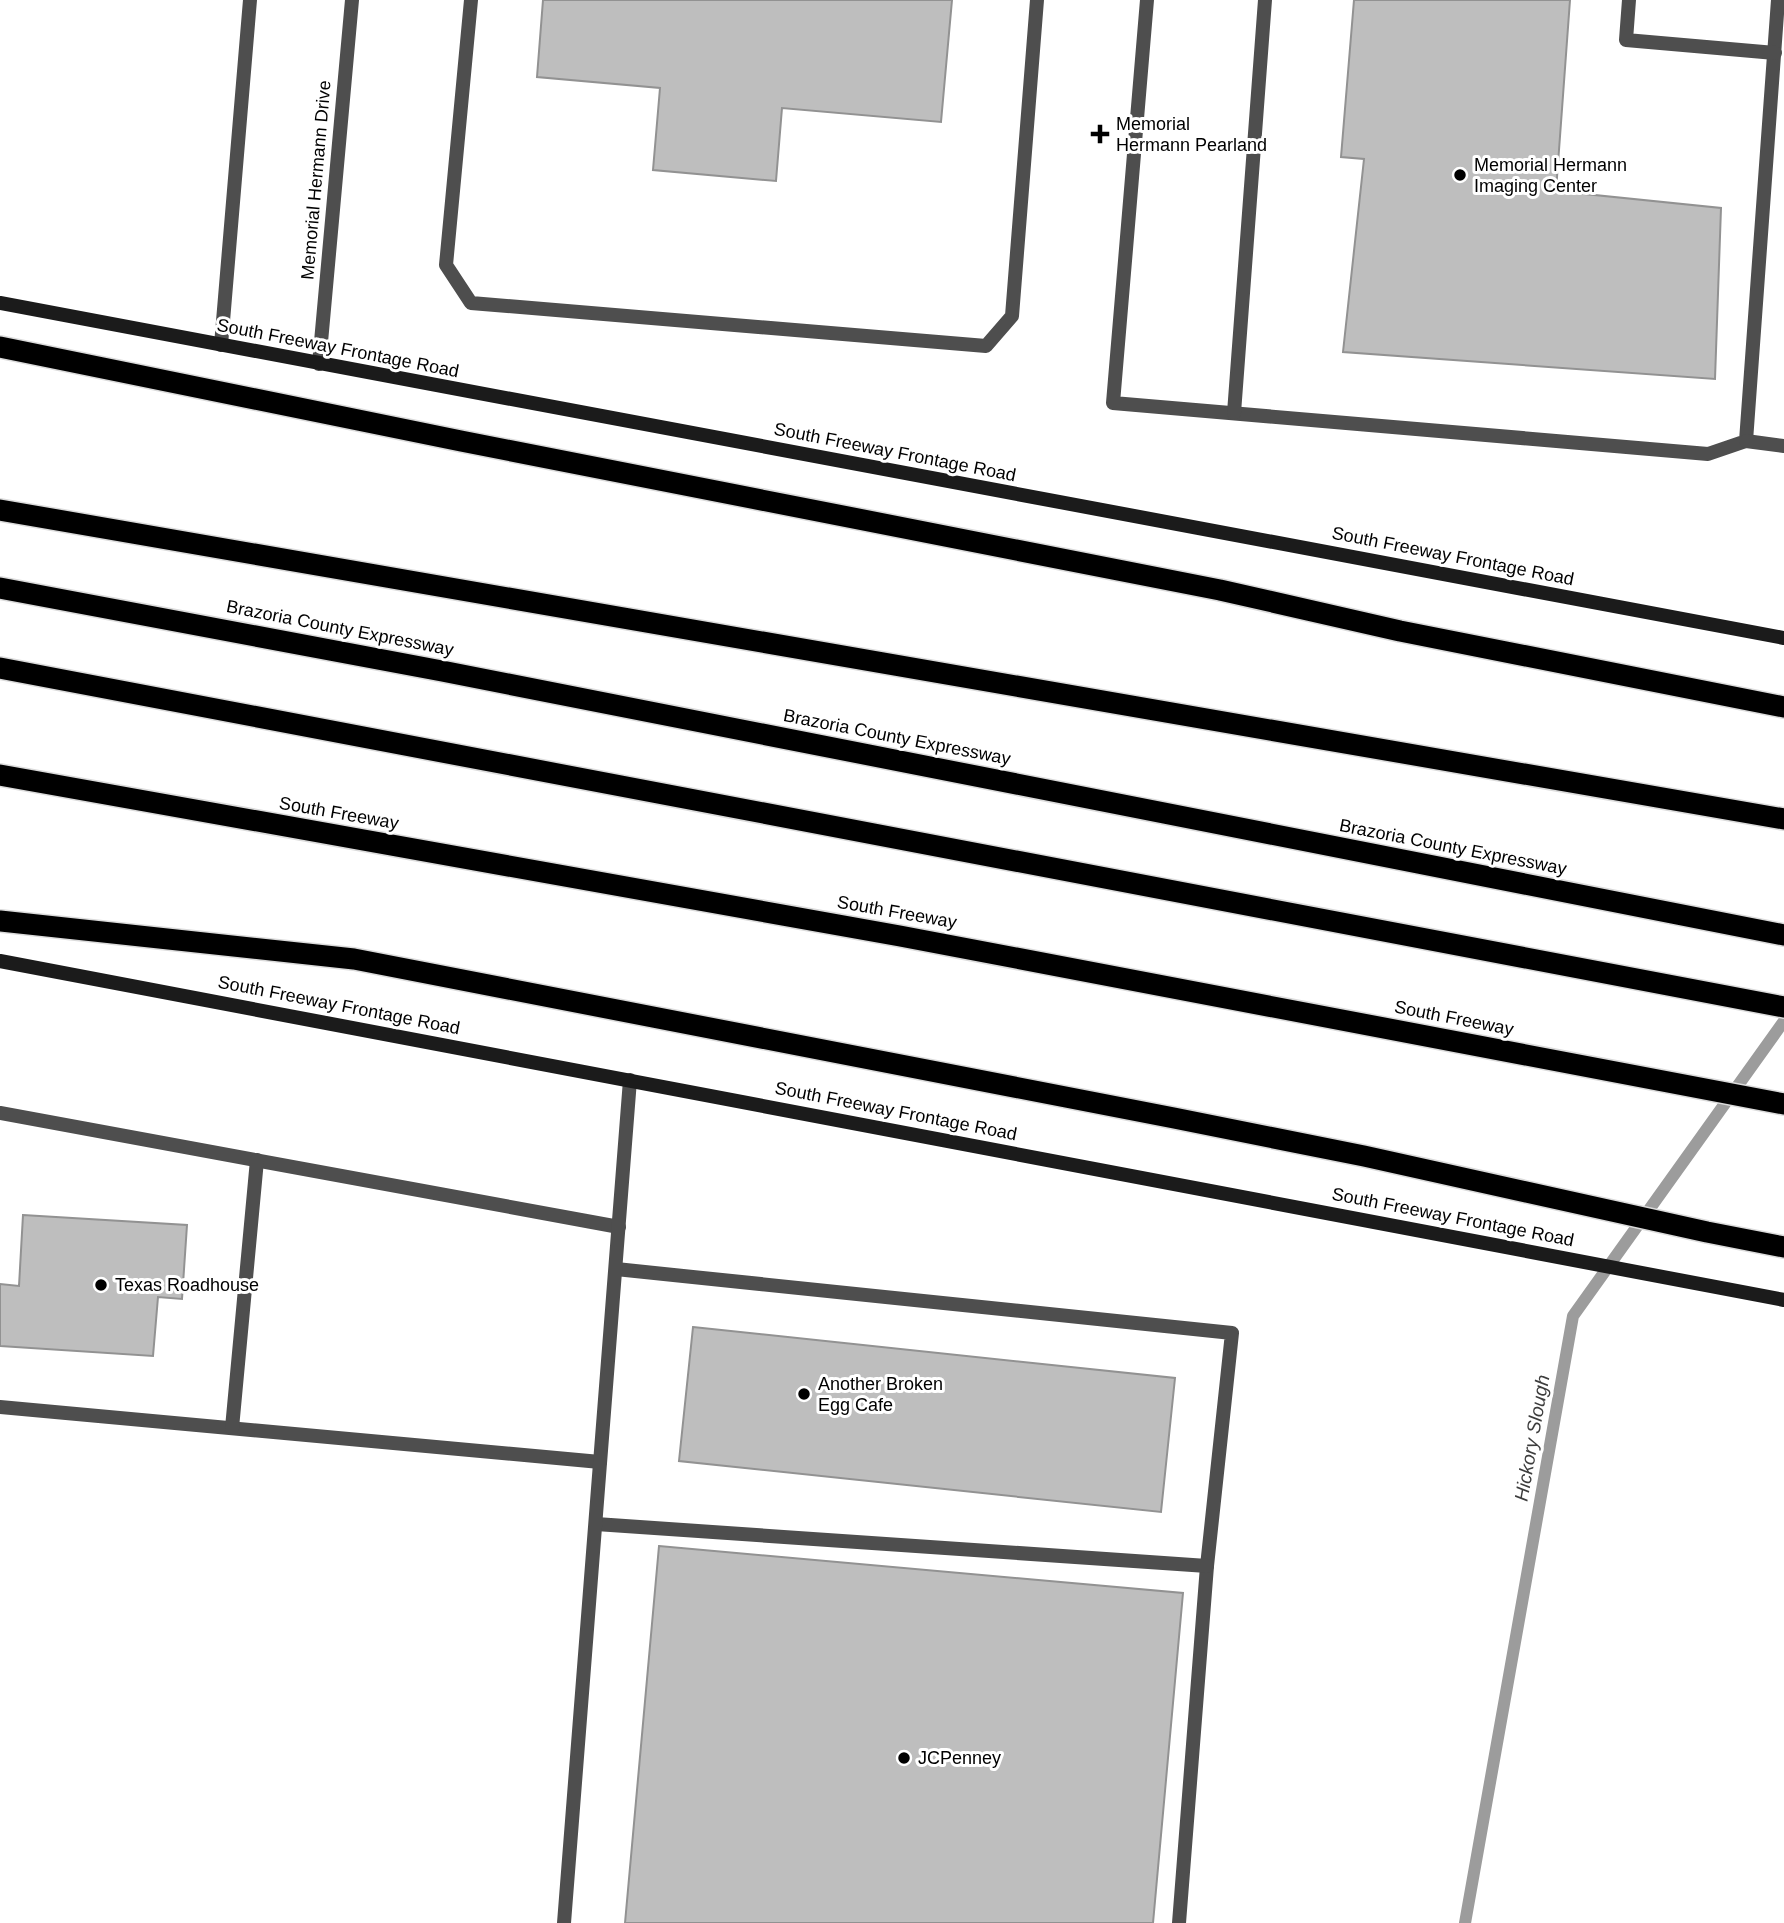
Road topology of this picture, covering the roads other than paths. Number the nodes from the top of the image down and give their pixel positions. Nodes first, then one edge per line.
1 (250, 0) edge
2 (352, 0) edge
3 (471, 0) edge
4 (1037, 0) edge
5 (1147, 0) edge
6 (1265, 0) edge
7 (1629, 0) edge
8 (1779, 0) edge
9 (1775, 53) junction
10 (0, 303) edge
11 (221, 345) junction
12 (0, 347) edge
13 (319, 364) junction
14 (1234, 413) junction
15 (1746, 441) junction
16 (1784, 446) edge
17 (0, 510) edge
18 (0, 587) edge
19 (1784, 638) edge
20 (0, 667) edge
21 (1784, 707) edge
22 (0, 775) edge
23 (1784, 819) edge
24 (0, 921) edge
25 (1784, 935) edge
26 (0, 961) edge
27 (1784, 1007) edge
28 (631, 1080) junction
29 (1784, 1104) edge
30 (0, 1113) edge
31 (257, 1160) junction
32 (619, 1227) junction
33 (1784, 1247) edge
34 (616, 1269) junction
35 (1784, 1300) edge
36 (0, 1407) edge
37 (232, 1428) junction
38 (600, 1462) junction
39 (596, 1524) junction
40 (1207, 1566) junction
41 (564, 1923) edge
42 (1179, 1923) edge

1 - 11 street
2 - 13 street, Memorial Hermann Drive
3 - 4 street
5 - 14 street
6 - 14 street
7 - 9 street
8 - 9 street
9 - 15 street
10 - 11 main road, South Freeway Frontage Road
11 - 13 main road, South Freeway Frontage Road
12 - 21 highway
13 - 19 main road, South Freeway Frontage Road
14 - 15 street
15 - 16 street
17 - 23 highway
18 - 25 highway, Brazoria County Expressway
20 - 27 highway
22 - 29 highway, South Freeway
24 - 33 highway
26 - 28 main road, South Freeway Frontage Road
28 - 32 street
28 - 35 main road, South Freeway Frontage Road
30 - 31 street
31 - 32 street
31 - 37 street
32 - 34 street
34 - 38 street
34 - 40 street
36 - 37 street
37 - 38 street
38 - 39 street
39 - 40 street
39 - 41 street
40 - 42 street

